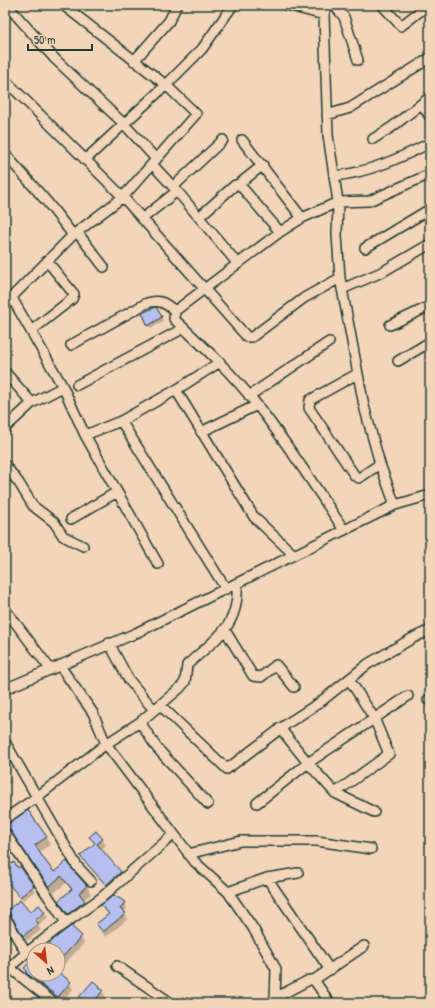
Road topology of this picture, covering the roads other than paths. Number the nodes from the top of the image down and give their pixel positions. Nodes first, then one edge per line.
1 (7, 5) edge
2 (63, 5) edge
3 (177, 5) edge
4 (233, 5) edge
5 (286, 5) edge
6 (326, 5) edge
7 (334, 5) edge
8 (382, 5) edge
9 (428, 5) edge
10 (75, 9) edge
11 (324, 15) junction
12 (430, 58) edge
13 (134, 60) junction
14 (358, 60) dead end
15 (5, 80) edge
16 (166, 86) junction
17 (430, 97) edge
18 (422, 104) junction
19 (327, 115) junction
20 (430, 117) edge
21 (124, 124) junction
22 (373, 139) dead end
23 (223, 140) dead end
24 (242, 140) dead end
25 (430, 143) edge
26 (5, 154) edge
27 (85, 160) junction
28 (154, 162) junction
29 (262, 165) junction
30 (430, 174) edge
31 (334, 176) junction
32 (239, 184) junction
33 (175, 189) junction
34 (123, 197) junction
35 (338, 202) junction
36 (430, 209) edge
37 (199, 217) junction
38 (302, 218) junction
39 (142, 219) junction
40 (280, 232) junction
41 (75, 233) junction
42 (430, 244) edge
43 (365, 248) dead end
44 (47, 261) junction
45 (238, 264) junction
46 (104, 267) dead end
47 (340, 278) junction
48 (204, 289) junction
49 (342, 289) junction
50 (7, 300) edge
51 (430, 306) edge
52 (174, 311) junction
53 (390, 326) dead end
54 (184, 328) junction
55 (31, 331) junction
56 (329, 342) dead end
57 (430, 342) edge
58 (71, 345) dead end
59 (398, 361) dead end
60 (220, 362) junction
61 (5, 372) edge
62 (357, 374) junction
63 (77, 385) dead end
64 (63, 387) junction
65 (176, 390) junction
66 (249, 396) junction
67 (32, 403) junction
68 (257, 405) junction
69 (121, 421) junction
70 (5, 428) edge
71 (201, 432) junction
72 (86, 435) junction
73 (380, 464) junction
74 (5, 466) edge
75 (117, 492) junction
76 (429, 498) edge
77 (395, 505) junction
78 (71, 519) dead end
79 (344, 530) junction
80 (83, 546) dead end
81 (294, 554) junction
82 (158, 564) dead end
83 (238, 583) junction
84 (226, 589) junction
85 (5, 609) edge
86 (225, 630) junction
87 (430, 630) edge
88 (109, 643) junction
89 (60, 666) junction
90 (51, 670) junction
91 (349, 679) junction
92 (6, 686) edge
93 (294, 687) dead end
94 (408, 696) dead end
95 (158, 708) junction
96 (374, 718) junction
97 (140, 722) junction
98 (280, 728) junction
99 (5, 742) edge
100 (106, 744) junction
101 (308, 763) junction
102 (335, 793) junction
103 (37, 797) junction
104 (256, 803) dead end
105 (208, 804) dead end
106 (374, 812) dead end
107 (5, 819) edge
108 (5, 833) edge
109 (174, 834) junction
110 (371, 849) dead end
111 (188, 854) junction
112 (298, 873) dead end
113 (268, 878) junction
114 (91, 881) dead end
115 (228, 892) junction
116 (5, 917) edge
117 (64, 924) junction
118 (40, 942) edge
119 (364, 946) dead end
120 (26, 953) joint
121 (7, 966) edge
122 (117, 966) dead end
123 (330, 970) junction
124 (314, 980) junction
125 (274, 1001) edge
126 (54, 1003) edge
127 (171, 1003) edge
128 (330, 1003) edge

1 - 21 street
2 - 10 street
3 - 13 street
4 - 16 street
5 - 11 street
6 - 11 street
7 - 14 street
8 - 9 street
10 - 13 street
11 - 19 street
12 - 19 street
13 - 16 street
15 - 27 street
16 - 21 street
16 - 28 street
17 - 18 street
18 - 20 street
18 - 22 street
19 - 31 street
21 - 27 street
21 - 28 street
23 - 33 street
24 - 29 street
25 - 31 street
26 - 41 street
27 - 34 street
28 - 33 street
28 - 34 street
29 - 32 street
29 - 38 street
30 - 35 street
31 - 35 street
32 - 37 street
32 - 40 street
33 - 37 street
33 - 39 street
34 - 39 street
34 - 41 street
35 - 38 street
35 - 47 street
36 - 43 street
37 - 45 street
38 - 40 street
39 - 48 street
40 - 45 street
41 - 44 street
41 - 46 street
42 - 49 street
44 - 50 street
44 - 55 street
45 - 48 street
47 - 48 street
47 - 49 street
48 - 52 street
49 - 62 street
50 - 55 street
51 - 53 street
52 - 54 street
52 - 58 street
54 - 60 street
54 - 63 street
55 - 64 street
56 - 66 street
57 - 59 street
60 - 65 street
60 - 66 street
61 - 67 street
62 - 73 street
62 - 73 street
64 - 67 street
64 - 72 street
65 - 69 street
65 - 71 street
66 - 68 street
67 - 70 street
68 - 71 street
68 - 79 street
69 - 72 street
69 - 84 street
71 - 81 street
72 - 75 street
73 - 77 street
74 - 80 street
75 - 78 street
75 - 82 street
76 - 77 street
77 - 79 street
79 - 81 street
81 - 83 street
83 - 84 street
83 - 86 street
84 - 88 street
85 - 90 street
86 - 93 street
86 - 95 street
87 - 91 street
88 - 89 street
88 - 95 street
89 - 90 street
89 - 100 street
90 - 92 street
91 - 96 street
91 - 98 street
94 - 96 street
95 - 97 street
95 - 98 street
96 - 101 street
96 - 102 street
97 - 100 street
97 - 105 street
98 - 101 street
99 - 103 street
100 - 103 street
100 - 109 street
101 - 102 street
101 - 104 street
102 - 106 street
103 - 107 street
103 - 114 street
108 - 117 street
109 - 111 street
109 - 117 street
110 - 111 street
111 - 115 street
112 - 113 street
113 - 115 street
113 - 123 street
115 - 125 street
116 - 120 street
117 - 118 street
119 - 123 street
120 - 121 street
121 - 126 street
122 - 127 street
123 - 124 street
124 - 125 street
124 - 128 street

